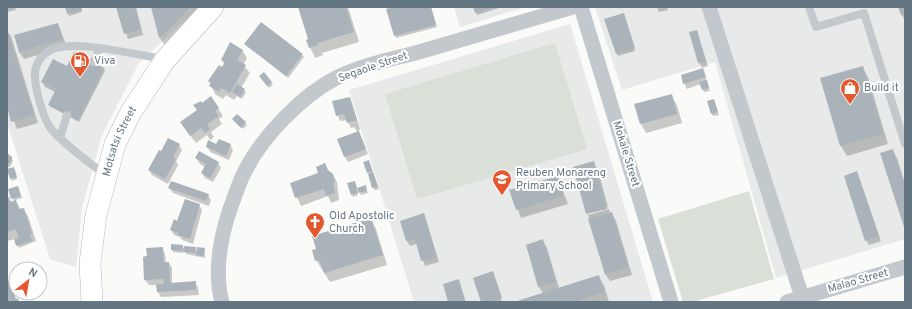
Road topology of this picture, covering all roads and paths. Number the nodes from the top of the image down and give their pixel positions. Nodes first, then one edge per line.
1 (213, 7) edge
2 (573, 7) edge
3 (582, 7) edge
4 (709, 7) edge
5 (809, 7) edge
6 (100, 49) junction
7 (165, 60) junction
8 (93, 62) dead end
9 (67, 114) dead end
10 (60, 138) junction
11 (905, 144) edge
12 (108, 177) junction
13 (905, 267) edge
14 (802, 297) junction
15 (92, 302) edge
16 (222, 302) edge
17 (670, 302) edge
18 (787, 302) edge

1 - 7 street, Motsatsi Street
2 - 16 street, Segaole Street
3 - 17 street, Mokale Street
4 - 14 street
5 - 11 lane
6 - 7 lane
6 - 8 lane
6 - 10 lane
7 - 12 street, Motsatsi Street
9 - 10 lane
10 - 12 lane
12 - 15 street, Motsatsi Street
13 - 14 street, Malao Street
14 - 18 street, Malao Street

